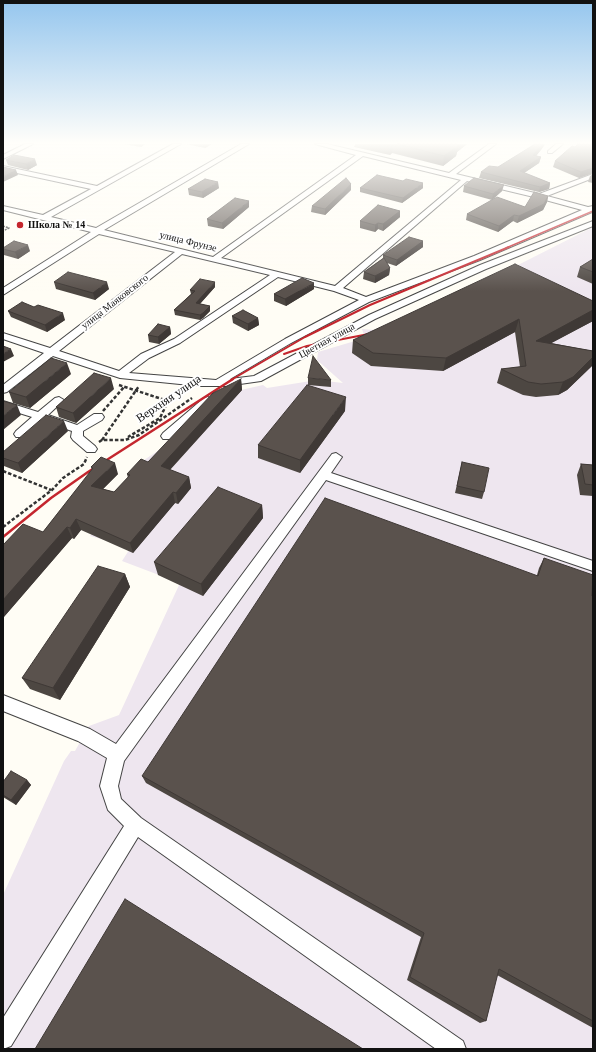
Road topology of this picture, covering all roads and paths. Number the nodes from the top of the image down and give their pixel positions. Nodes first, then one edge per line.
1 (87, 193) edge
2 (163, 193) edge
3 (307, 193) edge
4 (450, 193) edge
5 (526, 193) edge
6 (548, 193) edge
7 (540, 196) junction
8 (3, 208) edge
9 (591, 209) edge
10 (44, 218) junction
11 (593, 223) edge
12 (3, 226) edge
13 (100, 230) junction
14 (3, 231) edge
15 (181, 251) junction
16 (214, 260) junction
17 (276, 275) junction
18 (337, 289) junction
19 (3, 292) edge
20 (366, 300) junction
21 (3, 336) edge
22 (50, 352) junction
23 (146, 378) junction
24 (119, 380) junction
25 (245, 381) junction
26 (217, 383) junction
27 (124, 387) junction
28 (3, 390) edge
29 (135, 390) junction
30 (59, 400) dead end
31 (3, 404) edge
32 (40, 416) junction
33 (98, 417) joint
34 (78, 429) junction
35 (20, 434) dead end
36 (167, 436) dead end
37 (102, 440) junction
38 (124, 440) junction
39 (91, 449) junction
40 (336, 456) dead end
41 (3, 471) edge
42 (324, 474) junction
43 (52, 490) junction
44 (3, 527) edge
45 (593, 566) edge
46 (3, 703) edge
47 (118, 755) junction
48 (135, 824) junction
49 (3, 1038) edge
50 (455, 1049) edge

1 - 10 street
2 - 13 street
3 - 16 street
4 - 18 street
5 - 7 street
6 - 7 street
7 - 9 street
8 - 10 street, улица Фрунзе
9 - 20 street
10 - 13 street, улица Фрунзе
11 - 25 street, Цветная улица
12 - 14 path
13 - 15 street, улица Фрунзе
13 - 19 street
15 - 16 street, улица Фрунзе
15 - 22 street, улица Маяковского
16 - 17 street, улица Фрунзе
17 - 18 street, улица Фрунзе
17 - 24 street
18 - 20 street, улица Фрунзе
20 - 26 street
21 - 22 street
22 - 24 street, Цветная улица
22 - 28 street, улица Маяковского
23 - 24 street, Цветная улица
23 - 26 street, Цветная улица
23 - 29 path
24 - 27 path
25 - 26 street, Цветная улица
25 - 36 street
26 - 38 path, Верхняя улица
27 - 29 path
27 - 33 path
29 - 37 path
29 - 38 path
30 - 32 street
31 - 32 street
32 - 34 street
32 - 35 street
33 - 34 street
34 - 39 street
37 - 38 path, Верхняя улица
37 - 39 path
39 - 43 path
40 - 42 street
41 - 43 path
42 - 45 street
42 - 47 street
43 - 44 path
46 - 47 street
47 - 48 street
48 - 49 street
48 - 50 street

